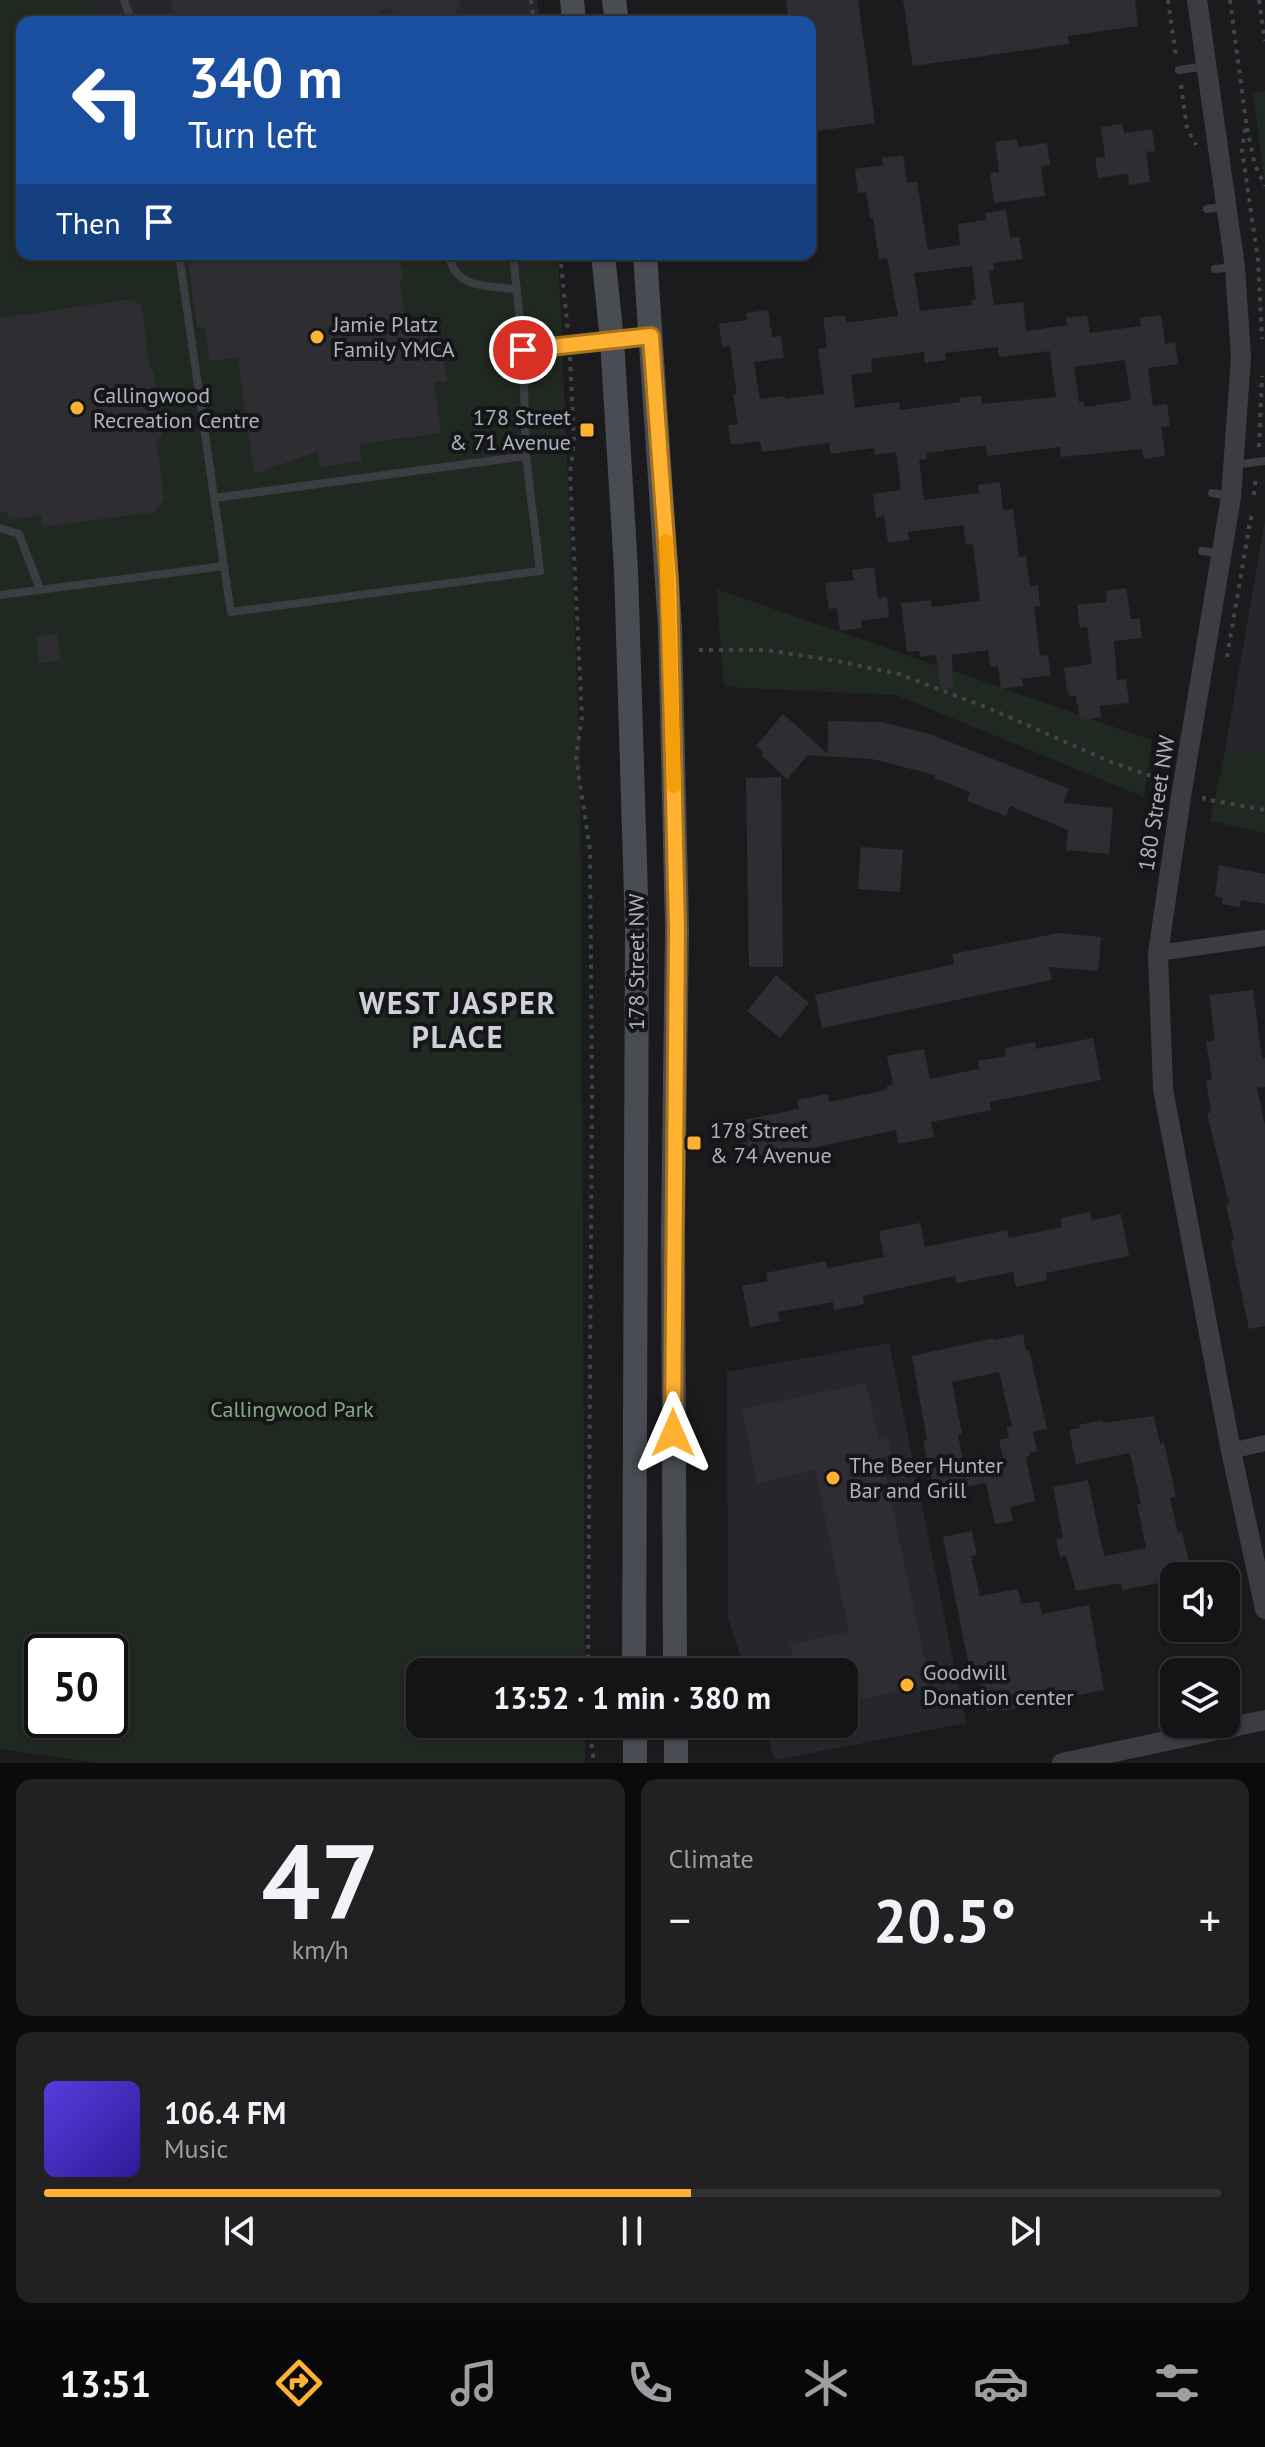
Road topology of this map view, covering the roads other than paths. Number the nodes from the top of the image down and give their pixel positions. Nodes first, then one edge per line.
1 (1197, 0) edge
2 (1207, 66) junction
3 (1179, 70) road end
4 (180, 260) edge
5 (450, 260) edge
6 (514, 260) edge
7 (604, 260) edge
8 (645, 260) edge
9 (517, 289) junction
10 (651, 336) junction
11 (612, 340) junction
12 (523, 350) junction
13 (526, 456) junction
14 (1265, 461) edge
15 (1234, 465) junction
16 (214, 498) junction
17 (0, 528) edge
18 (224, 566) junction
19 (40, 589) junction
20 (0, 595) edge
21 (677, 928) junction
22 (637, 929) junction
23 (1265, 938) edge
24 (1158, 953) junction
25 (1265, 1443) edge
26 (1231, 1451) junction
27 (1262, 1577) edge
28 (1265, 1609) edge
29 (634, 1658) edge
30 (675, 1658) edge
31 (1265, 1720) edge
32 (635, 1738) edge
33 (676, 1738) edge
34 (635, 1763) edge
35 (676, 1763) edge
36 (1062, 1763) edge

1 - 2 street, 180 Street NW
2 - 3 lane
2 - 15 street, 180 Street NW
4 - 16 lane
5 - 9 lane
6 - 9 lane
7 - 11 main road, 178 Street NW
8 - 10 main road, 178 Street NW
9 - 12 lane
10 - 11 lane
10 - 21 main road, 178 Street NW
11 - 12 lane
11 - 22 main road, 178 Street NW
12 - 13 lane
13 - 16 lane
13 - 18 lane
14 - 15 lane
15 - 24 street, 180 Street NW
16 - 18 lane
17 - 19 lane
18 - 19 lane
19 - 20 lane
21 - 22 main road
21 - 30 main road, 178 Street NW
22 - 29 main road, 178 Street NW
23 - 24 street
24 - 26 street, 180 Street NW
25 - 26 street
26 - 27 street, 180 Street NW
27 - 28 street, 180 Street NW
31 - 36 street
32 - 34 main road
33 - 35 main road

